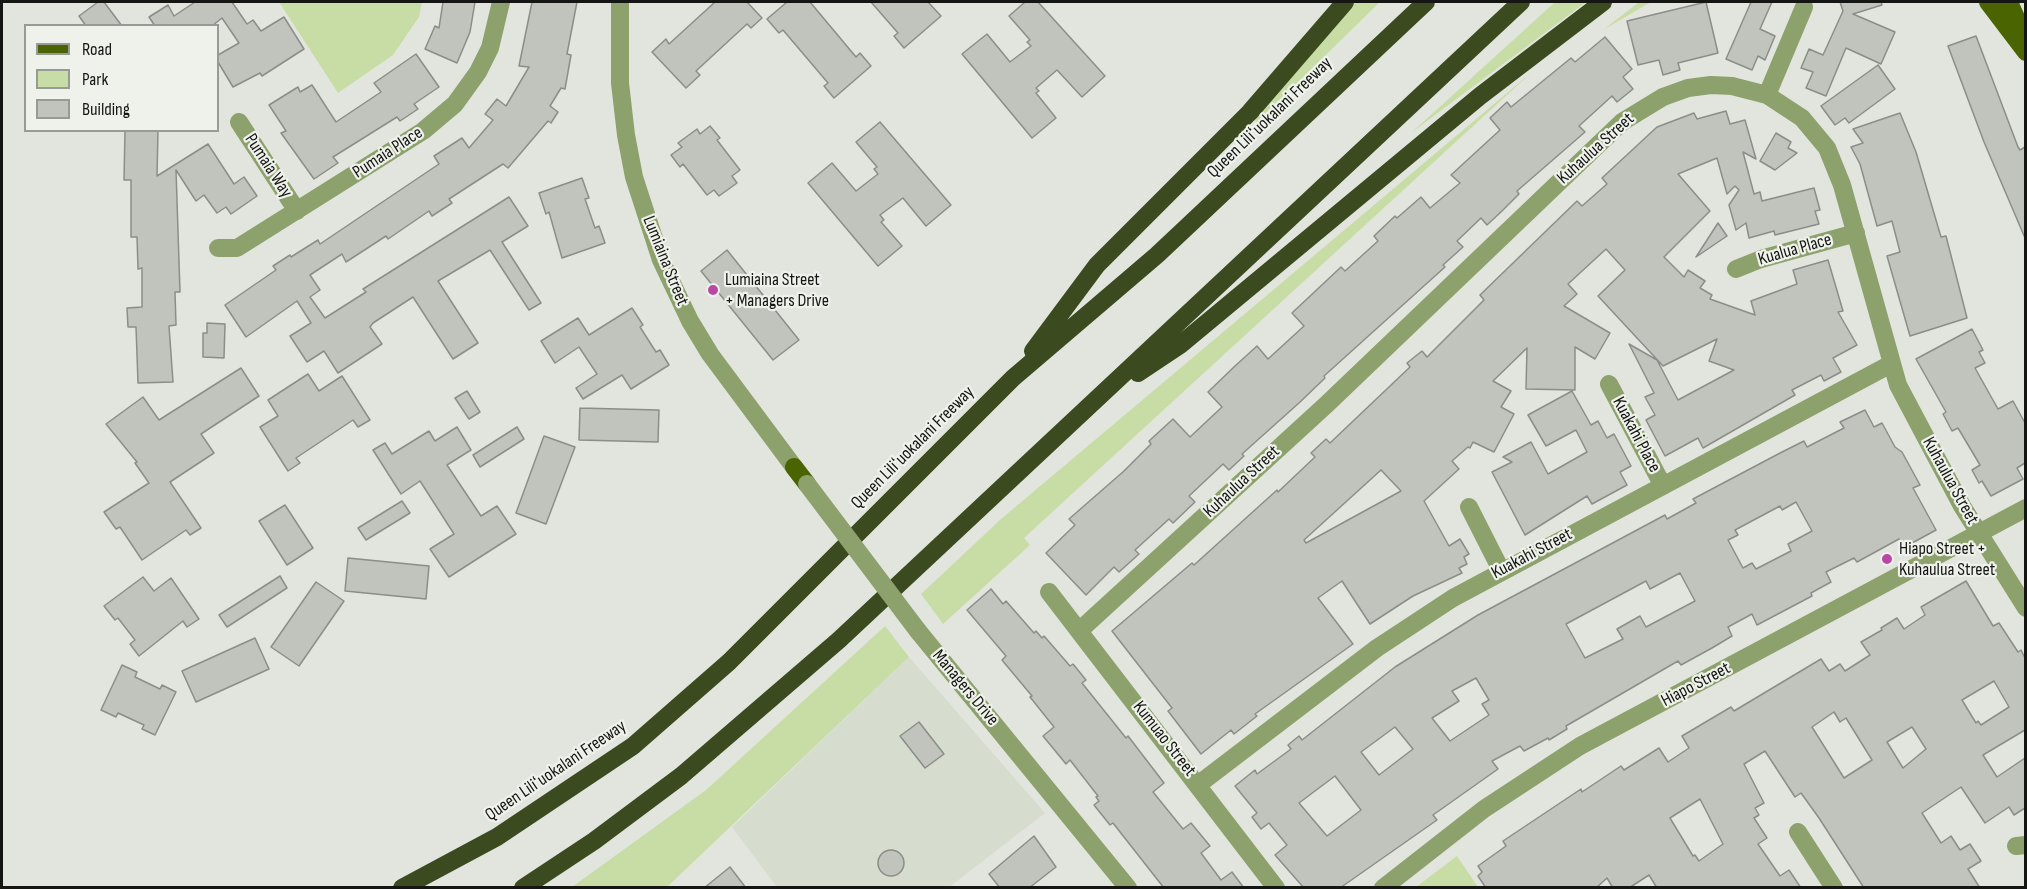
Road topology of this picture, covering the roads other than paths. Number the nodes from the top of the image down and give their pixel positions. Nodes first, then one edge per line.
1 (501, 2) edge
2 (620, 2) edge
3 (1345, 2) edge
4 (1426, 2) edge
5 (1521, 2) edge
6 (1604, 2) edge
7 (1988, 2) edge
8 (2009, 2) edge
9 (1804, 7) dead end
10 (2025, 40) edge
11 (2025, 52) edge
12 (1767, 95) junction
13 (239, 122) dead end
14 (297, 211) junction
15 (1856, 233) junction
16 (218, 248) dead end
17 (1736, 269) dead end
18 (1891, 364) junction
19 (1013, 378) junction
20 (1609, 384) dead end
21 (1099, 398) junction
22 (794, 467) joint
23 (807, 484) joint
24 (1663, 486) junction
25 (1469, 507) dead end
26 (2025, 508) edge
27 (1979, 534) junction
28 (1502, 570) junction
29 (1049, 592) dead end
30 (2025, 608) edge
31 (1079, 631) junction
32 (1199, 784) junction
33 (1797, 832) dead end
34 (402, 888) edge
35 (523, 888) edge
36 (1128, 888) edge
37 (1276, 888) edge
38 (1383, 888) edge
39 (1834, 888) edge

1 - 14 street, Pumaia Place
2 - 22 street, Lumiaina Street
3 - 19 highway
4 - 19 highway, Queen Liliʻuokalani Freeway
5 - 21 highway
6 - 21 highway
7 - 11 main road
8 - 10 main road
9 - 12 street
12 - 15 street, Kuhaulua Street
12 - 31 street, Kuhaulua Street
13 - 14 street, Pumaia Way
14 - 16 street, Pumaia Place
15 - 17 street, Kualua Place
15 - 18 street, Kuhaulua Street
18 - 24 street, Kuakahi Street
18 - 27 street, Kuhaulua Street
19 - 34 highway, Queen Liliʻuokalani Freeway
20 - 24 street, Kuakahi Place
21 - 35 highway
22 - 23 main road, Lumiaina Street
23 - 36 street, Managers Drive, bridge
24 - 28 street, Kuakahi Street
25 - 28 street
26 - 27 street, Hiapo Street
27 - 30 street, Kuhaulua Street
27 - 38 street, Hiapo Street
28 - 32 street, Kuakahi Street
29 - 31 street, Kumuao Street
31 - 32 street, Kumuao Street
32 - 37 street, Kumuao Street
33 - 39 street

